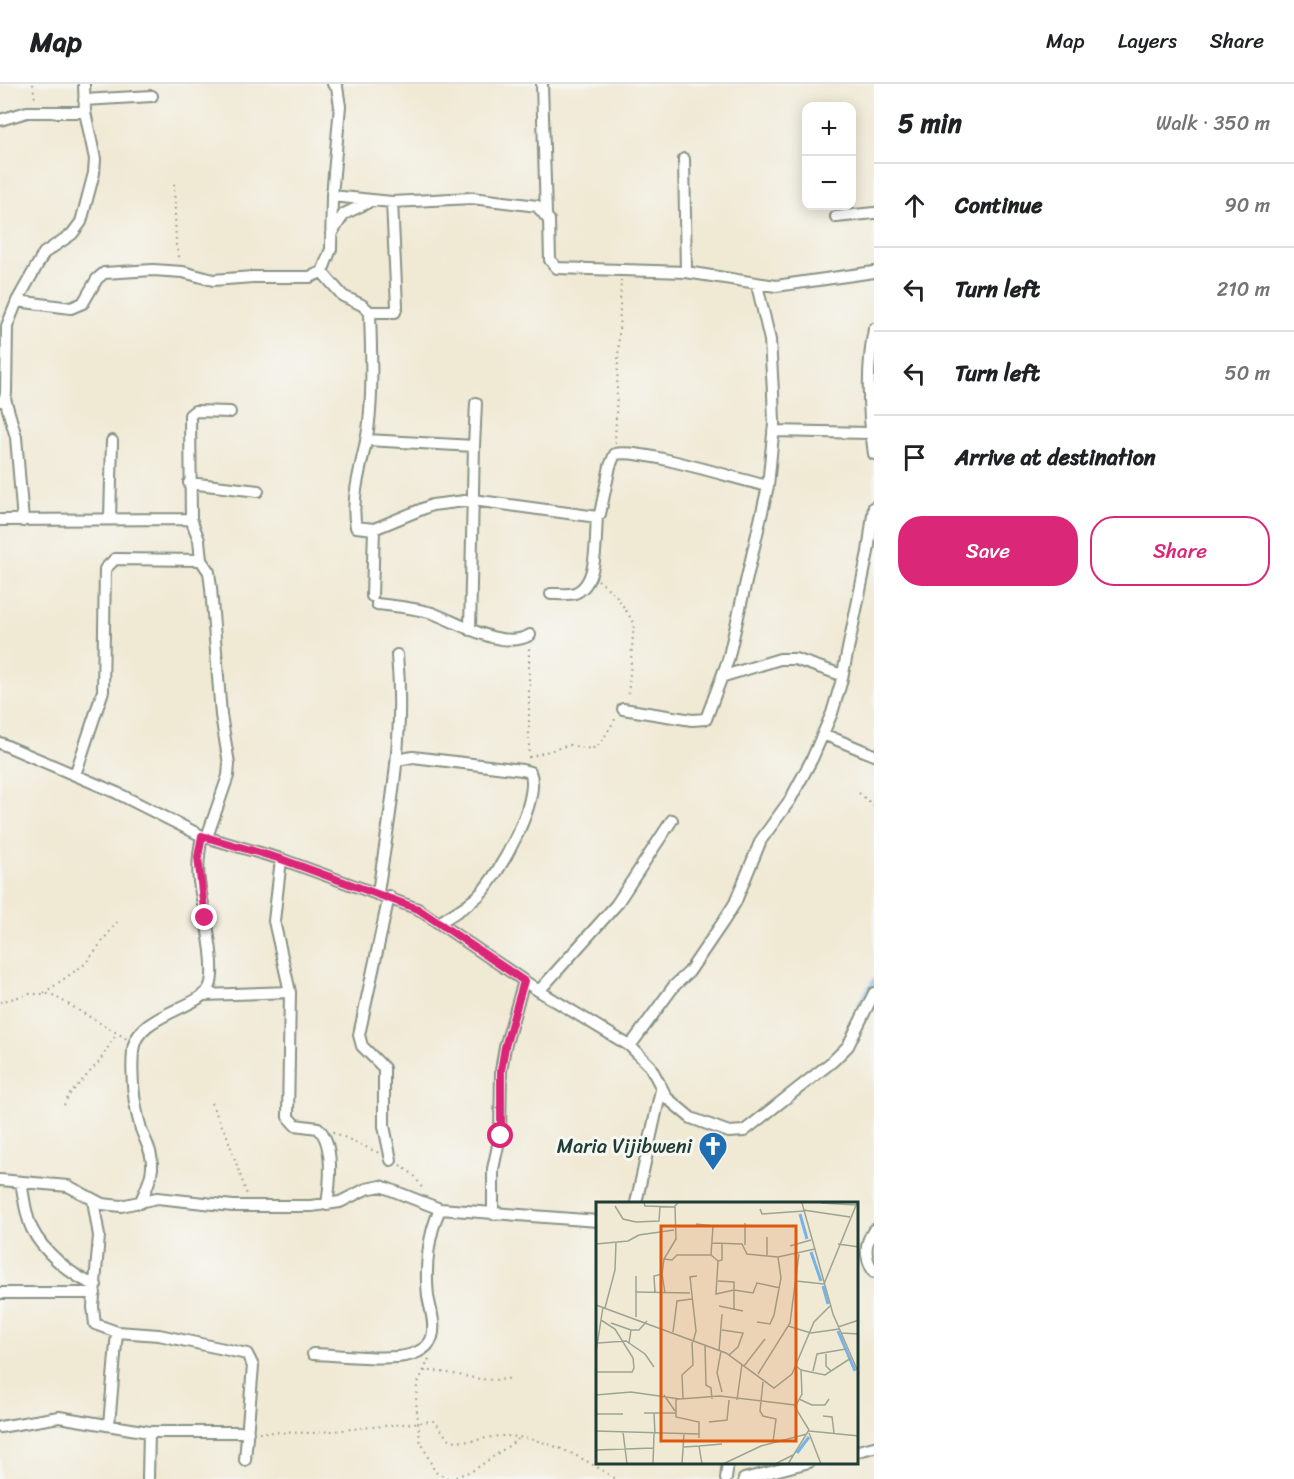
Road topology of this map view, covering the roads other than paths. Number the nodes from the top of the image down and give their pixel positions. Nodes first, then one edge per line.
1 (84, 84) edge
2 (333, 84) edge
3 (542, 84) edge
4 (152, 96) dead end
5 (85, 106) junction
6 (0, 120) edge
7 (684, 159) dead end
8 (332, 196) junction
9 (373, 201) junction
10 (392, 202) junction
11 (874, 213) edge
12 (546, 215) junction
13 (836, 217) dead end
14 (331, 234) junction
15 (322, 272) junction
16 (686, 272) junction
17 (874, 272) edge
18 (757, 285) junction
19 (17, 301) junction
20 (370, 312) junction
21 (874, 329) edge
22 (3, 400) edge
23 (476, 402) dead end
24 (230, 412) dead end
25 (773, 431) junction
26 (869, 433) junction
27 (367, 440) junction
28 (112, 441) dead end
29 (474, 446) junction
30 (874, 447) edge
31 (189, 483) junction
32 (768, 486) junction
33 (258, 491) dead end
34 (473, 500) junction
35 (874, 507) edge
36 (597, 517) junction
37 (110, 519) junction
38 (190, 519) junction
39 (0, 520) edge
40 (23, 521) junction
41 (374, 529) junction
42 (201, 560) junction
43 (551, 594) dead end
44 (470, 630) junction
45 (530, 634) road end
46 (397, 655) dead end
47 (842, 675) junction
48 (723, 676) junction
49 (623, 709) road end
50 (823, 734) junction
51 (0, 743) edge
52 (874, 755) edge
53 (397, 760) junction
54 (75, 775) junction
55 (672, 820) dead end
56 (204, 837) junction
57 (281, 859) junction
58 (384, 894) junction
59 (440, 922) junction
60 (524, 981) junction
61 (539, 991) junction
62 (290, 992) junction
63 (874, 994) edge
64 (203, 995) junction
65 (630, 1046) junction
66 (661, 1090) junction
67 (391, 1160) dead end
68 (0, 1180) edge
69 (21, 1182) junction
70 (93, 1200) junction
71 (636, 1202) edge
72 (140, 1203) junction
73 (327, 1205) junction
74 (440, 1209) junction
75 (493, 1214) junction
76 (596, 1221) edge
77 (874, 1230) edge
78 (862, 1238) edge
79 (874, 1272) edge
80 (95, 1289) junction
81 (0, 1293) edge
82 (117, 1332) junction
83 (313, 1354) dead end
84 (110, 1425) junction
85 (0, 1427) edge
86 (149, 1432) junction
87 (248, 1432) junction
88 (874, 1447) edge
89 (859, 1451) edge
90 (245, 1460) dead end
91 (728, 1464) edge
92 (801, 1464) edge
93 (148, 1479) edge
94 (726, 1479) edge
95 (744, 1479) edge

1 - 5 street
2 - 8 street
3 - 12 street
4 - 5 street
5 - 6 street
5 - 19 street
7 - 16 street
8 - 9 street
8 - 14 street
9 - 10 street
9 - 14 street
10 - 12 street
10 - 20 street
11 - 13 street
12 - 16 street
14 - 15 street
15 - 19 street
15 - 20 street
16 - 18 street
17 - 18 street
18 - 25 street
19 - 22 street
20 - 27 street
21 - 26 street
22 - 40 street
23 - 29 street
24 - 31 street
25 - 26 street
25 - 32 street
26 - 30 street
27 - 29 street
27 - 41 street
28 - 37 street
29 - 34 street
31 - 33 street
31 - 38 street
32 - 36 street
32 - 48 street
34 - 36 street
34 - 41 street
34 - 44 street
35 - 47 street
36 - 43 street
37 - 38 street
37 - 40 street
38 - 42 street
39 - 40 street
41 - 44 street
42 - 54 street
42 - 56 street
44 - 45 street
46 - 53 street
47 - 48 street
47 - 50 street
48 - 49 street
50 - 52 street
50 - 65 street
51 - 54 street
53 - 58 street
53 - 59 street
54 - 56 street
55 - 61 street
56 - 57 street
56 - 64 street
57 - 58 street
57 - 62 street
58 - 59 street
58 - 67 street
59 - 60 street
60 - 61 street
60 - 75 street
61 - 65 street
62 - 64 street
62 - 73 street
63 - 66 street
64 - 72 street
65 - 66 street
66 - 71 street
68 - 69 street
69 - 70 street
69 - 80 street
70 - 72 street
70 - 80 street
72 - 73 street
73 - 74 street
74 - 75 street
74 - 83 street
75 - 76 street
77 - 78 street
78 - 79 street
80 - 81 street
80 - 82 street
82 - 84 street
82 - 87 street
84 - 85 street
84 - 86 street
86 - 87 street
86 - 93 street
87 - 90 street
88 - 89 street
91 - 94 street
92 - 95 street

